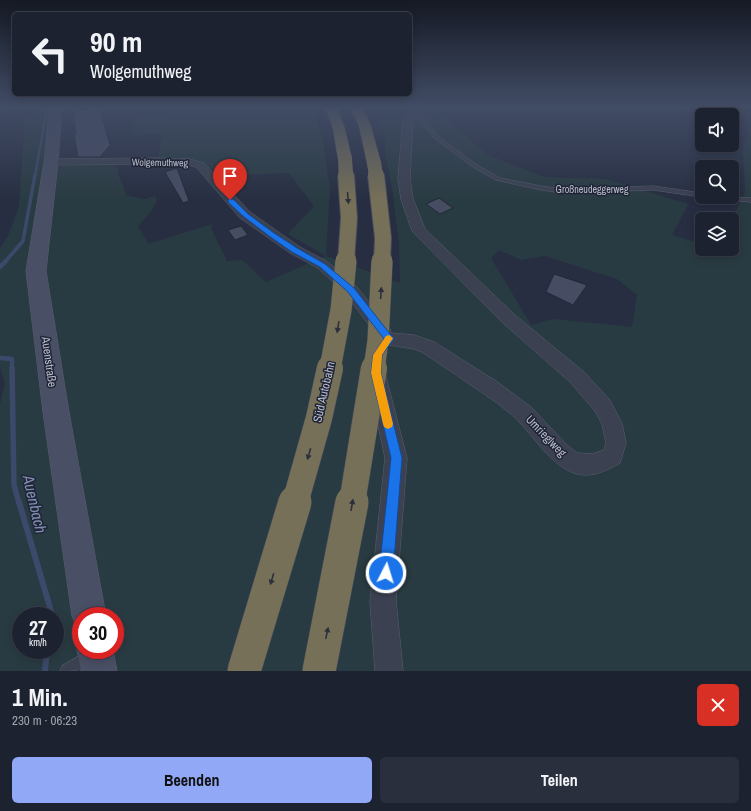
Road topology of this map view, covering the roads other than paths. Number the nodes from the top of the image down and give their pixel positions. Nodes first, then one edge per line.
1 (53, 138) edge
2 (341, 138) edge
3 (368, 138) edge
4 (407, 138) edge
5 (438, 138) edge
6 (51, 162) junction
7 (695, 194) edge
8 (739, 199) edge
9 (751, 200) edge
10 (389, 339) junction
11 (88, 607) edge
12 (244, 671) edge
13 (319, 671) edge
14 (389, 671) edge

1 - 6 street, Auenstraße
2 -> 12 highway, Süd Autobahn, bridge
13 -> 3 highway, bridge
4 - 10 street, Umrieglweg
5 - 7 lane, Großneudeggerweg
6 - 10 street, Wolgemuthweg
6 - 11 street, Auenstraße
8 - 9 lane
10 - 14 street

